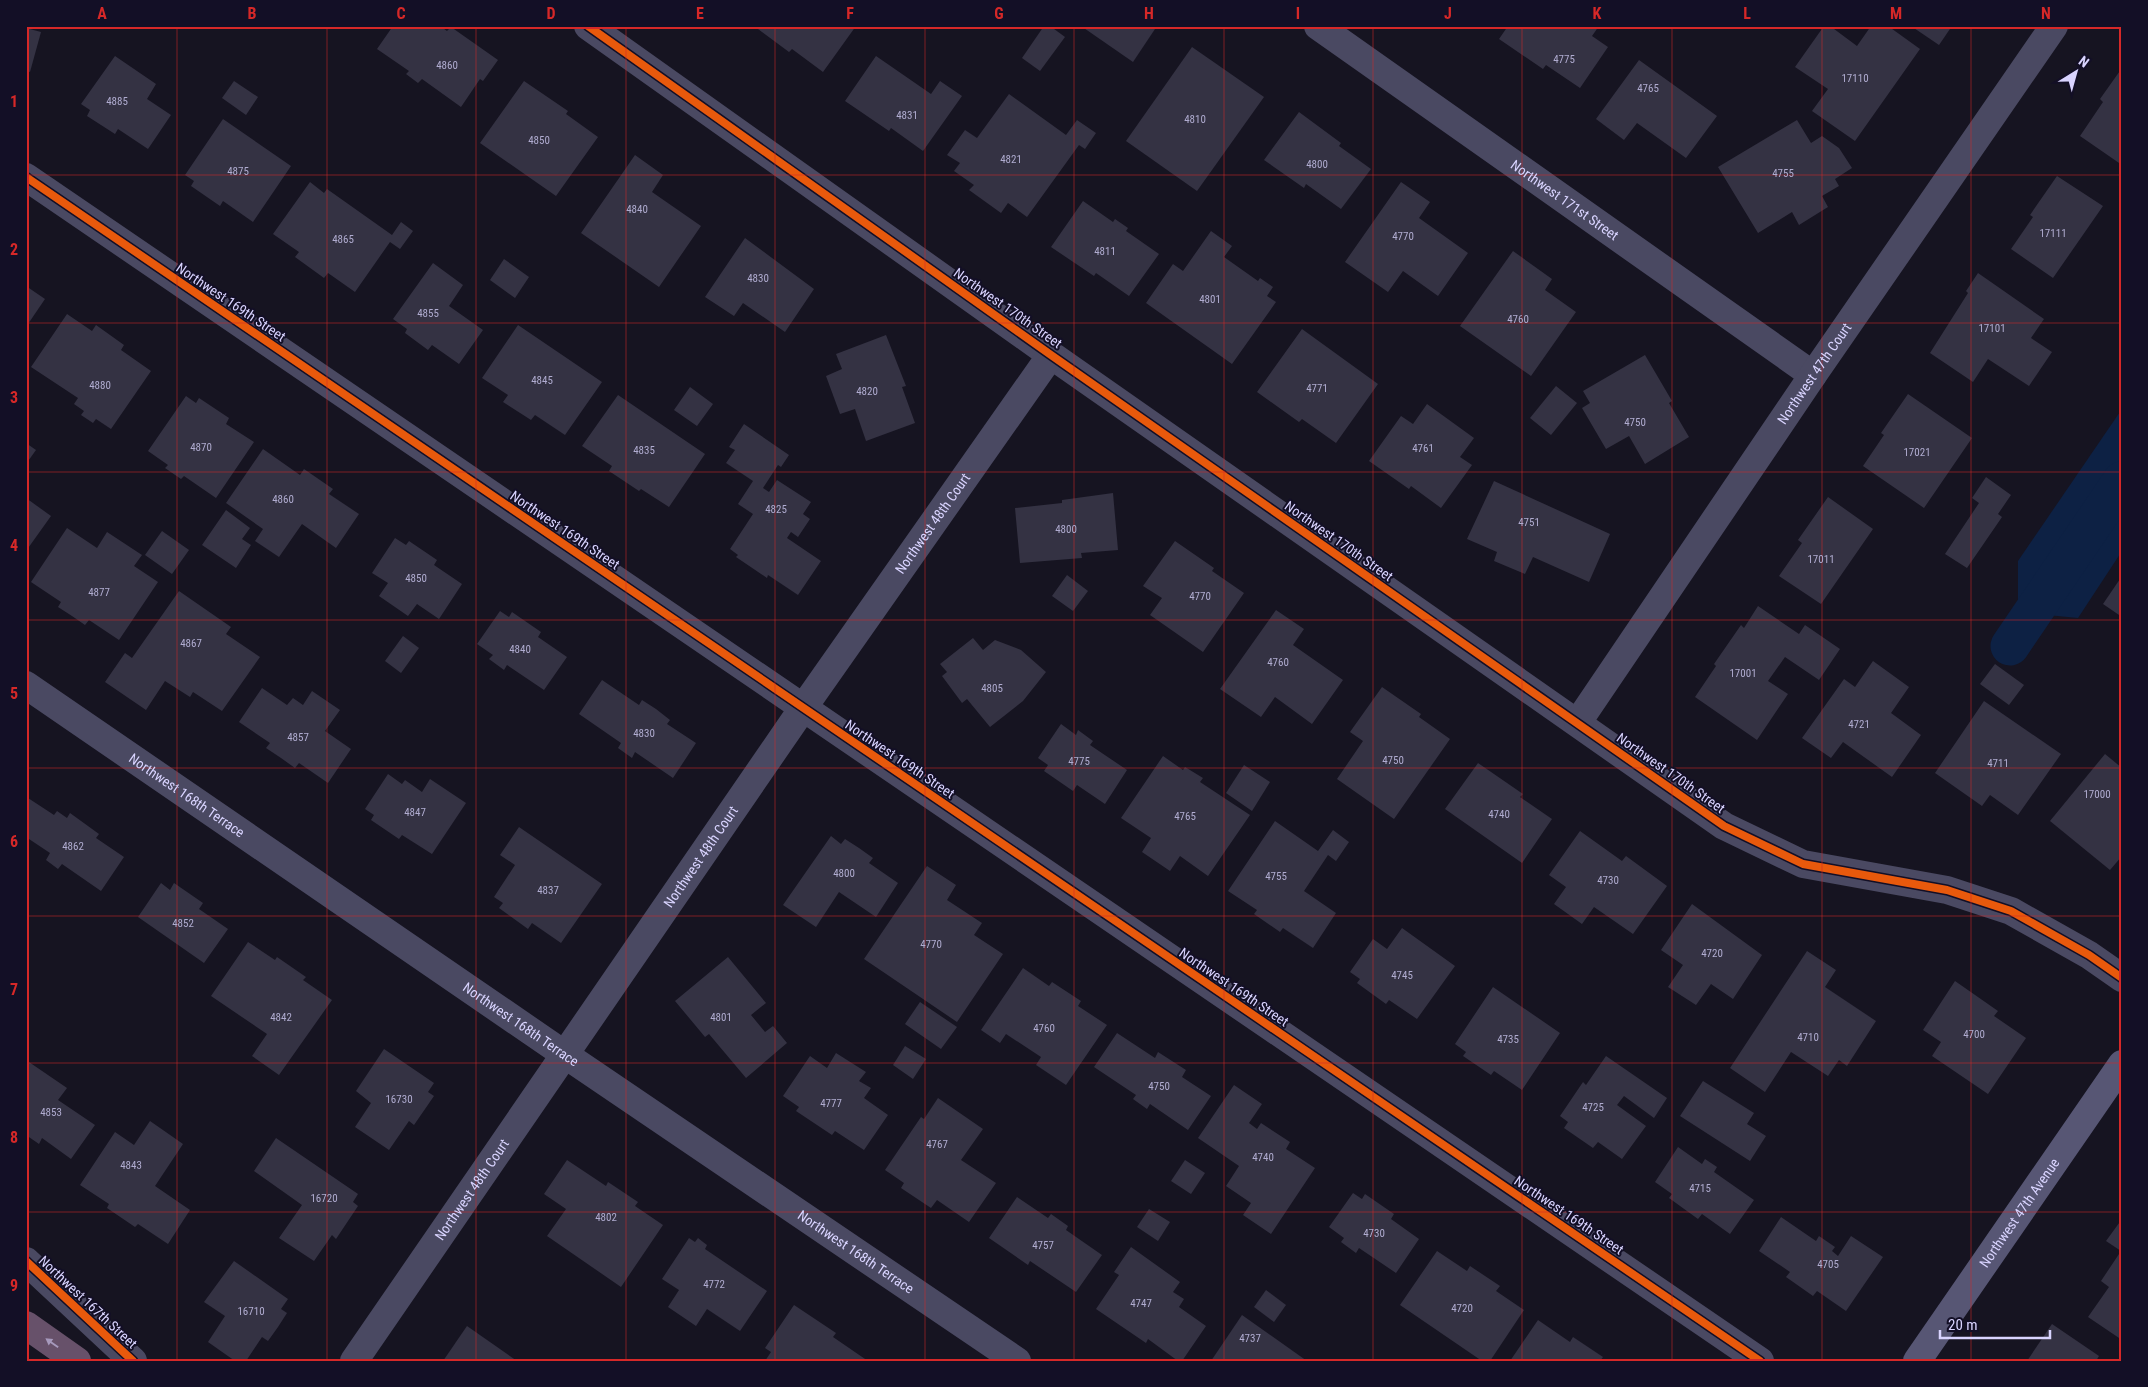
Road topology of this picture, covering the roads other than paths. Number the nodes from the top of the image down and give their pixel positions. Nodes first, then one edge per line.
1 (588, 26) edge
2 (1318, 26) edge
3 (2054, 26) edge
4 (26, 177) edge
5 (1051, 355) junction
6 (1813, 375) junction
7 (26, 685) edge
8 (802, 708) junction
9 (1578, 722) junction
10 (2122, 978) edge
11 (564, 1054) junction
12 (2122, 1064) edge
13 (26, 1262) edge
14 (26, 1325) edge
15 (77, 1361) edge
16 (133, 1361) edge
17 (354, 1361) edge
18 (1017, 1361) edge
19 (1760, 1361) edge
20 (1917, 1361) edge

1 - 5 street, Northwest 170th Street
2 - 6 street, Northwest 171st Street
3 - 6 street, Northwest 47th Court
4 - 8 street, Northwest 169th Street
5 - 8 street, Northwest 48th Court
5 - 9 street, Northwest 170th Street
6 - 9 street, Northwest 47th Court
7 - 11 street, Northwest 168th Terrace
8 - 11 street, Northwest 48th Court
8 - 19 street, Northwest 169th Street
9 - 10 street, Northwest 170th Street
11 - 17 street, Northwest 48th Court
11 - 18 street, Northwest 168th Terrace
12 - 20 main road, Northwest 47th Avenue
13 - 16 street, Northwest 167th Street
15 -> 14 highway

